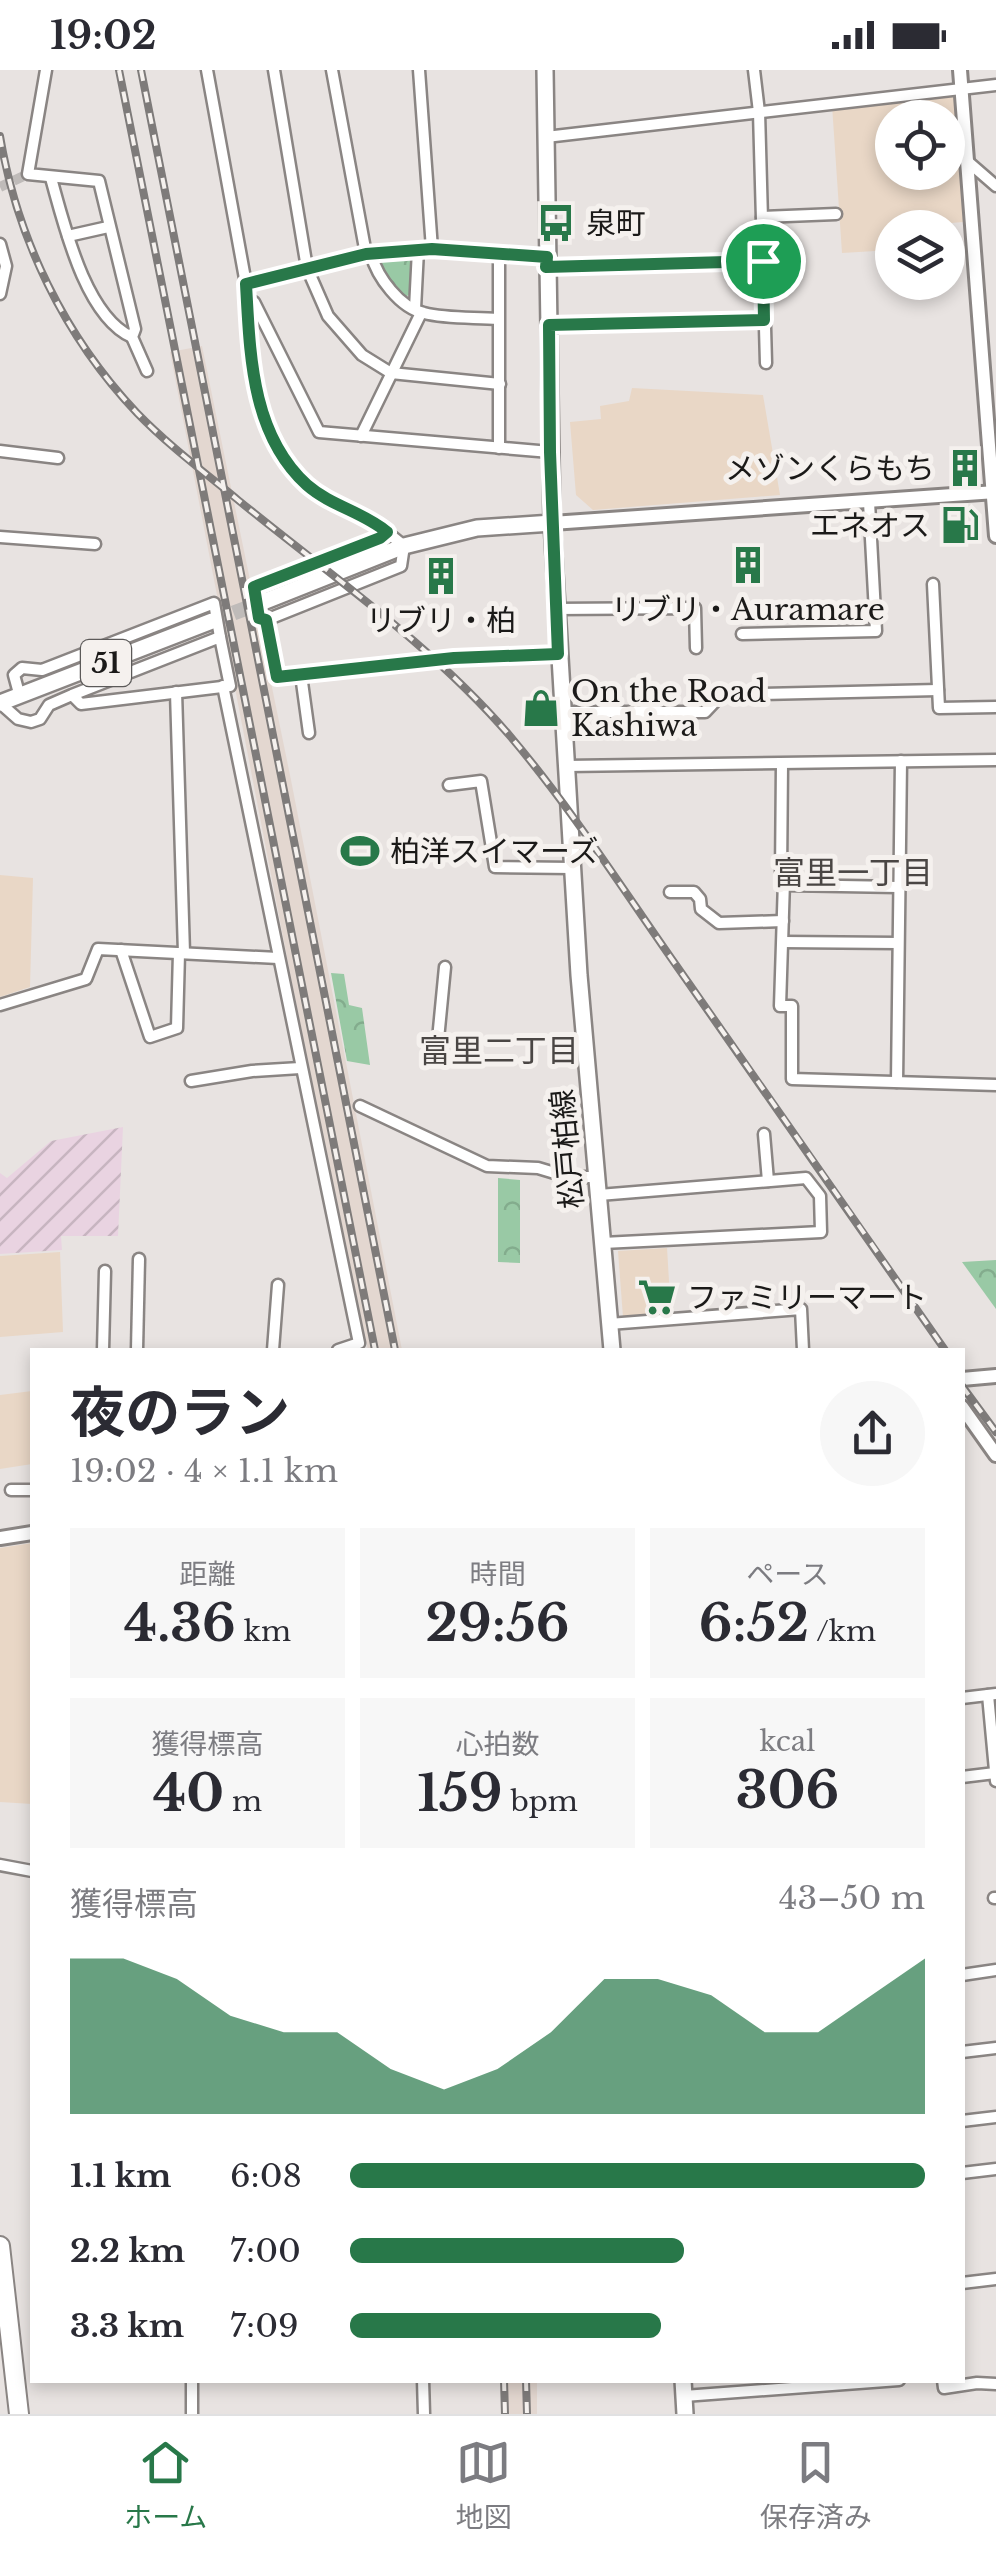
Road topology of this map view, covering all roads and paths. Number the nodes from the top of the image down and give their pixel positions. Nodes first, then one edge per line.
1 (46, 70) edge
2 (207, 70) edge
3 (274, 70) edge
4 (332, 70) edge
5 (419, 70) edge
6 (544, 70) edge
7 (754, 70) edge
8 (960, 70) edge
9 (996, 86) edge
10 (962, 90) junction
11 (759, 112) junction
12 (546, 137) junction
13 (966, 160) junction
14 (50, 178) junction
15 (996, 186) edge
16 (836, 214) dead end
17 (762, 217) junction
18 (108, 227) junction
19 (68, 236) junction
20 (0, 244) edge
21 (432, 249) junction
22 (418, 250) junction
23 (499, 253) junction
24 (368, 254) junction
25 (763, 261) junction
26 (547, 262) junction
27 (306, 268) junction
28 (246, 284) junction
29 (0, 294) edge
30 (247, 304) junction
31 (418, 311) junction
32 (498, 319) junction
33 (764, 320) junction
34 (549, 325) junction
35 (132, 337) junction
36 (766, 363) dead end
37 (980, 368) junction
38 (996, 370) edge
39 (147, 371) dead end
40 (391, 373) junction
41 (500, 384) junction
42 (361, 436) junction
43 (499, 448) junction
44 (0, 451) edge
45 (550, 452) junction
46 (58, 458) dead end
47 (994, 492) edge
48 (869, 502) junction
49 (552, 523) junction
50 (387, 532) junction
51 (996, 536) edge
52 (0, 538) edge
53 (95, 544) dead end
54 (404, 546) junction
55 (933, 584) dead end
56 (263, 602) tunnel mouth
57 (556, 609) junction
58 (266, 620) junction
59 (212, 621) tunnel mouth
60 (742, 634) dead end
61 (220, 637) junction
62 (696, 648) dead end
63 (558, 654) junction
64 (301, 674) junction
65 (223, 686) junction
66 (938, 690) junction
67 (176, 692) junction
68 (72, 695) junction
69 (20, 696) junction
70 (0, 703) edge
71 (996, 707) edge
72 (563, 712) junction
73 (309, 733) dead end
74 (996, 760) edge
75 (901, 762) junction
76 (782, 764) junction
77 (566, 766) junction
78 (449, 785) dead end
79 (572, 868) junction
80 (784, 886) junction
81 (898, 888) junction
82 (670, 892) dead end
83 (783, 921) junction
84 (783, 942) junction
85 (898, 943) junction
86 (121, 950) junction
87 (181, 953) junction
88 (278, 958) junction
89 (445, 967) dead end
90 (0, 1005) edge
91 (436, 1060) dead end
92 (300, 1068) junction
93 (192, 1081) dead end
94 (897, 1082) junction
95 (996, 1084) edge
96 (360, 1106) dead end
97 (764, 1134) dead end
98 (597, 1177) junction
99 (768, 1181) junction
100 (599, 1195) junction
101 (602, 1243) junction
102 (139, 1259) dead end
103 (105, 1272) dead end
104 (278, 1285) dead end
105 (610, 1324) junction
106 (103, 1348) edge
107 (137, 1348) edge
108 (273, 1348) edge
109 (344, 1348) edge
110 (612, 1348) edge
111 (803, 1348) edge
112 (996, 1376) edge
113 (965, 1379) edge
114 (965, 1411) edge
115 (996, 1455) edge
116 (11, 1490) dead end
117 (30, 1490) edge
118 (30, 1533) edge
119 (0, 1538) edge
120 (992, 1695) edge
121 (965, 1698) edge
122 (995, 1773) edge
123 (965, 1778) edge
124 (996, 1782) edge
125 (0, 1865) edge
126 (30, 1871) edge
127 (996, 1970) edge
128 (965, 1975) edge
129 (996, 2048) edge
130 (965, 2052) edge
131 (996, 2117) edge
132 (965, 2121) edge
133 (996, 2169) edge
134 (965, 2173) edge
135 (0, 2246) edge
136 (996, 2279) edge
137 (965, 2283) edge
138 (192, 2383) edge
139 (423, 2383) edge
140 (819, 2383) edge
141 (944, 2383) edge
142 (996, 2384) edge
143 (684, 2388) edge
144 (19, 2414) edge
145 (192, 2414) edge
146 (424, 2414) edge
147 (685, 2414) edge

1 - 14 street
2 - 28 street
3 - 27 street
4 - 24 street
5 - 21 street
6 - 12 main road, 松戸柏線
7 - 11 street
8 - 10 street
9 - 10 street
10 - 11 street
10 - 13 street
11 - 12 street
11 - 17 street
12 - 26 main road, 松戸柏線
13 - 15 street
13 - 37 street
14 - 18 street
14 - 19 street
16 - 17 street
17 - 25 street
18 - 19 street
18 - 35 street
19 - 35 street
20 - 29 street
21 - 22 street
21 - 23 street
22 - 24 street
22 - 31 street
23 - 26 street
23 - 32 street
24 - 27 street
24 - 31 street
25 - 26 street
25 - 33 street
26 - 34 main road, 松戸柏線
27 - 28 street
27 - 40 street
28 - 30 street
30 - 42 street
30 - 50 street
31 - 32 street
31 - 40 street
32 - 41 street
33 - 34 street
33 - 36 street
34 - 45 main road, 松戸柏線
35 - 39 street
37 - 38 street
37 - 47 street
40 - 41 street
40 - 42 street
41 - 43 street
42 - 43 street
43 - 45 street
44 - 46 street
45 - 49 main road, 松戸柏線
47 - 48 street
47 - 51 street
48 - 49 street
48 - 60 street
49 - 54 main road
49 - 57 main road, 松戸柏線
50 - 54 street
50 - 58 street
52 - 53 street
54 - 56 main road
54 - 58 street
55 - 66 street
57 - 62 street
57 - 63 main road, 松戸柏線
58 - 64 street
59 - 69 main road, 51
61 - 65 street
61 - 68 street
61 - 69 street
63 - 64 street
63 - 72 main road, 松戸柏線
64 - 73 street
65 - 67 street
65 - 88 street
66 - 71 street
66 - 72 street
67 - 68 street
67 - 87 street
68 - 70 street
69 - 70 main road, 51
72 - 77 main road, 松戸柏線
74 - 75 street
75 - 76 street
75 - 81 street
76 - 77 street
76 - 80 street
77 - 79 main road, 松戸柏線
78 - 79 street
79 - 98 main road, 松戸柏線
80 - 81 street
80 - 83 street
81 - 85 street
82 - 83 street
83 - 84 street
84 - 85 street
84 - 94 street
85 - 94 street
86 - 87 street
86 - 87 street
86 - 90 street
87 - 88 street
88 - 92 street
89 - 91 street
92 - 93 street
92 - 109 street
94 - 95 street
96 - 98 street
97 - 99 street
98 - 100 main road, 松戸柏線
99 - 100 street
99 - 101 street
100 - 101 main road, 松戸柏線
101 - 105 main road, 松戸柏線
102 - 107 street
103 - 106 street
104 - 108 street
105 - 110 main road, 松戸柏線
105 - 111 street
112 - 113 street
114 - 115 street
116 - 117 street
118 - 119 street
120 - 121 street
120 - 122 street
122 - 123 street
122 - 124 street
125 - 126 street
127 - 128 street
129 - 130 street
131 - 132 street
133 - 134 street
135 - 144 highway
136 - 137 street
138 - 145 street
139 - 146 street
140 - 143 street
141 - 142 street
143 - 147 main road

